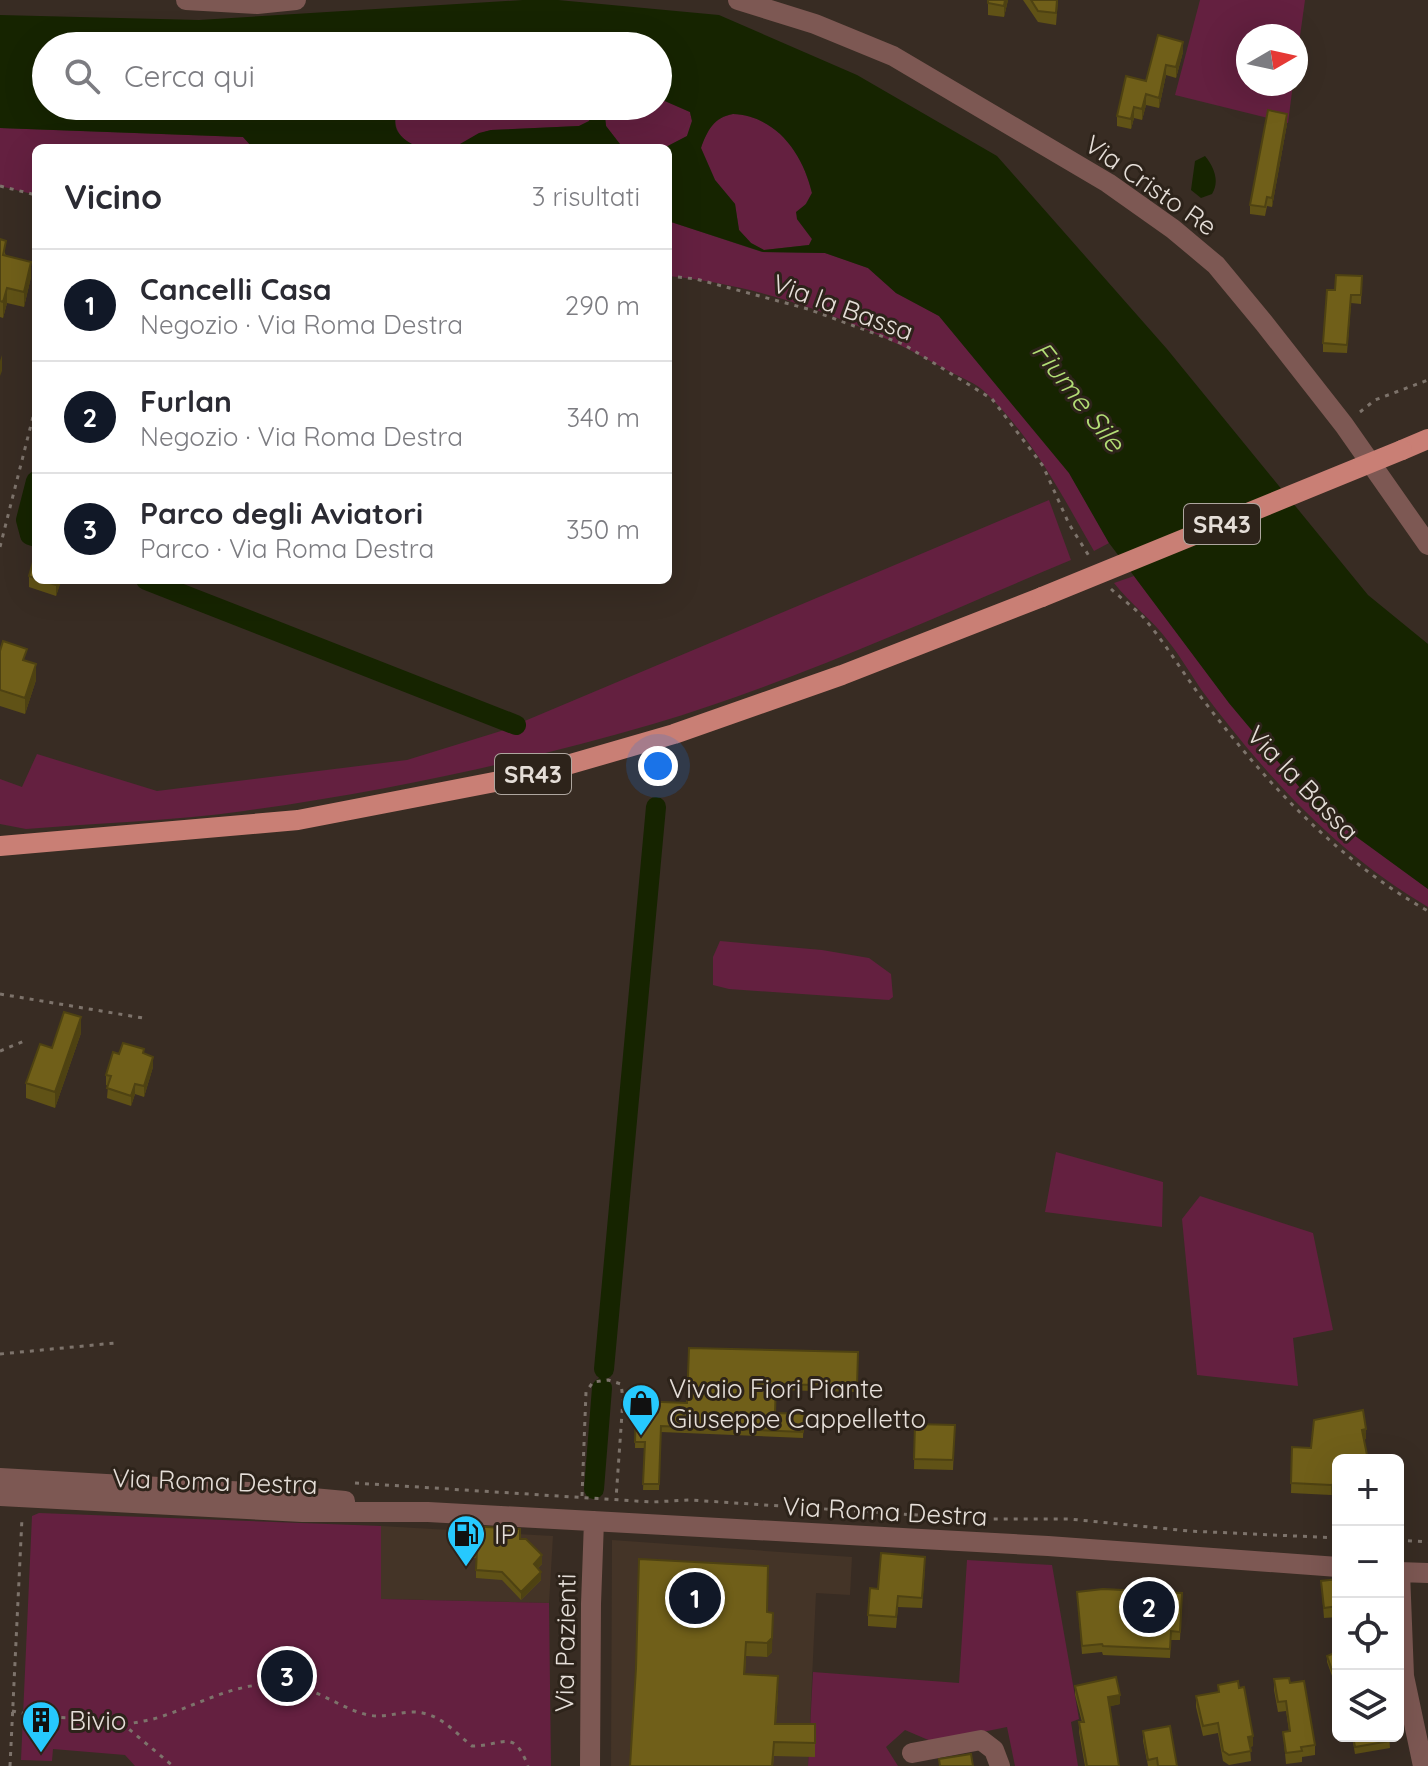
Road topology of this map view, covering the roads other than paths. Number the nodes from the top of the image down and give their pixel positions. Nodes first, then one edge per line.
1 (186, 0) edge
2 (296, 0) edge
3 (738, 0) edge
4 (1428, 439) edge
5 (1428, 545) edge
6 (0, 846) edge
7 (0, 1478) edge
8 (0, 1487) edge
9 (160, 1487) junction
10 (0, 1499) edge
11 (428, 1512) junction
12 (596, 1521) junction
13 (1332, 1567) edge
14 (1404, 1572) edge
15 (1428, 1573) edge
16 (1400, 1598) edge
17 (1422, 1730) edge
18 (912, 1753) dead end
19 (590, 1766) edge
20 (1000, 1766) edge
21 (1423, 1766) edge

1 - 2 street
3 - 5 street, Via Cristo Re
4 - 6 main road, SR43, bridge
7 - 9 street, Via Roma Destra
8 - 9 street, Via Roma Destra
9 - 11 street, Via Roma Destra
10 - 11 street, Via Roma Destra
11 - 12 street, Via Roma Destra
12 - 13 street, Via Roma Destra
12 - 19 street, Via Pazienti
14 - 15 street
16 - 17 street
17 - 21 street
18 - 20 street

